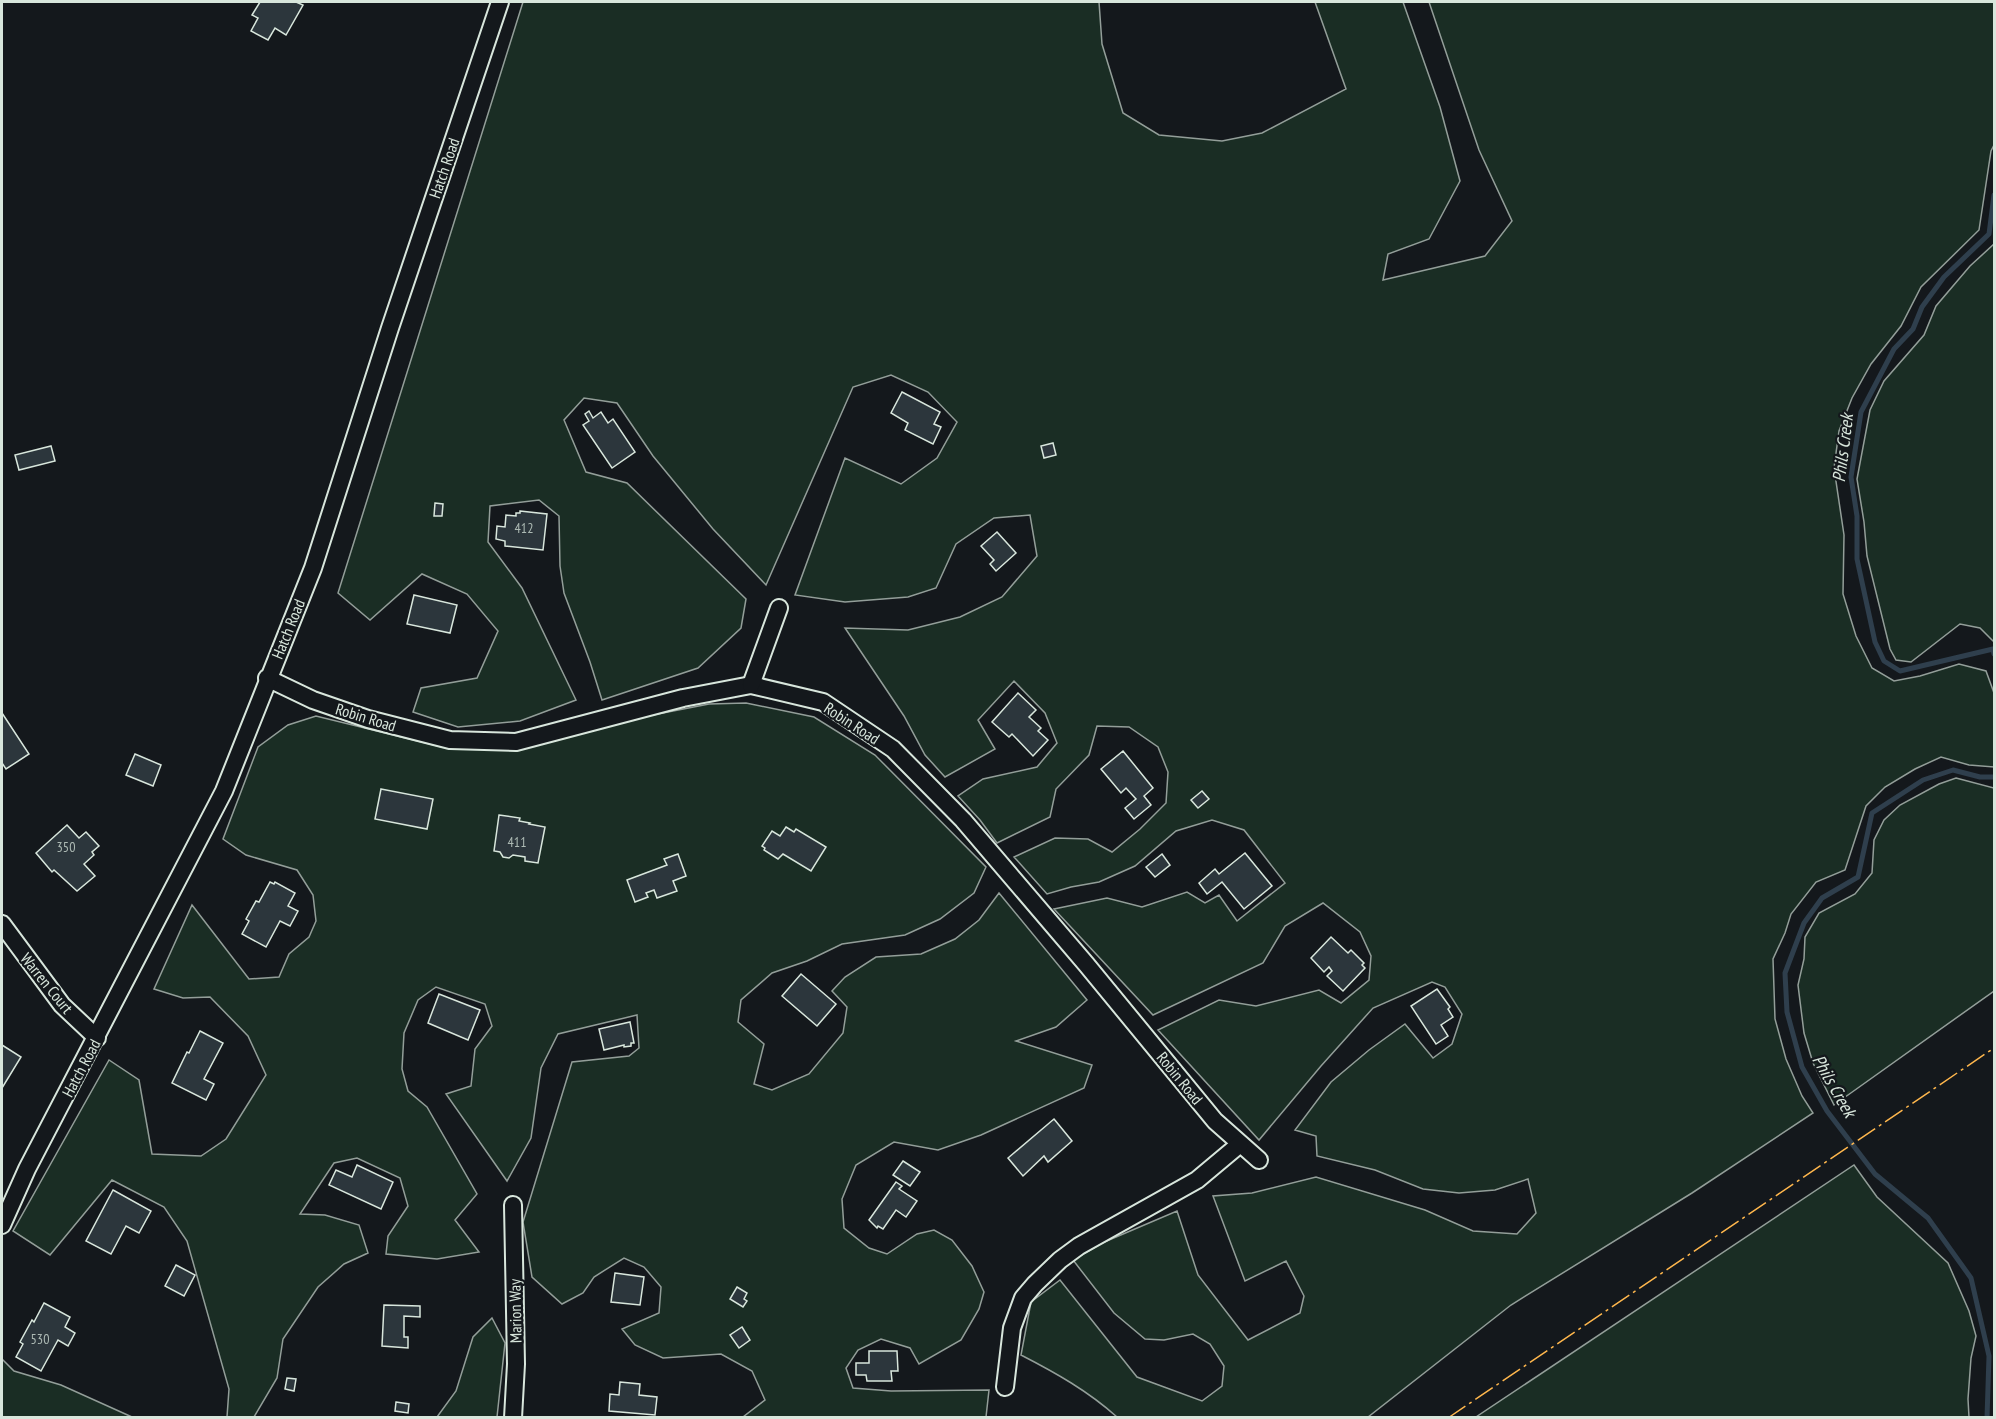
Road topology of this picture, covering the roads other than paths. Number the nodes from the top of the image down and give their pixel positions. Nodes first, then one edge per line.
1 (500, 2) edge
2 (779, 608) dead end
3 (267, 678) junction
4 (751, 685) junction
5 (2, 924) edge
6 (97, 1038) junction
7 (1240, 1143) junction
8 (1259, 1160) dead end
9 (513, 1205) dead end
10 (2, 1225) edge
11 (1005, 1388) dead end
12 (513, 1418) edge

1 - 3 street, Hatch Road
2 - 4 street
3 - 4 street, Robin Road
3 - 6 street, Hatch Road
4 - 7 street, Robin Road
5 - 6 street, Warren Court
6 - 10 street, Hatch Road
7 - 8 street, Robin Road
7 - 11 street
9 - 12 street, Marion Way

